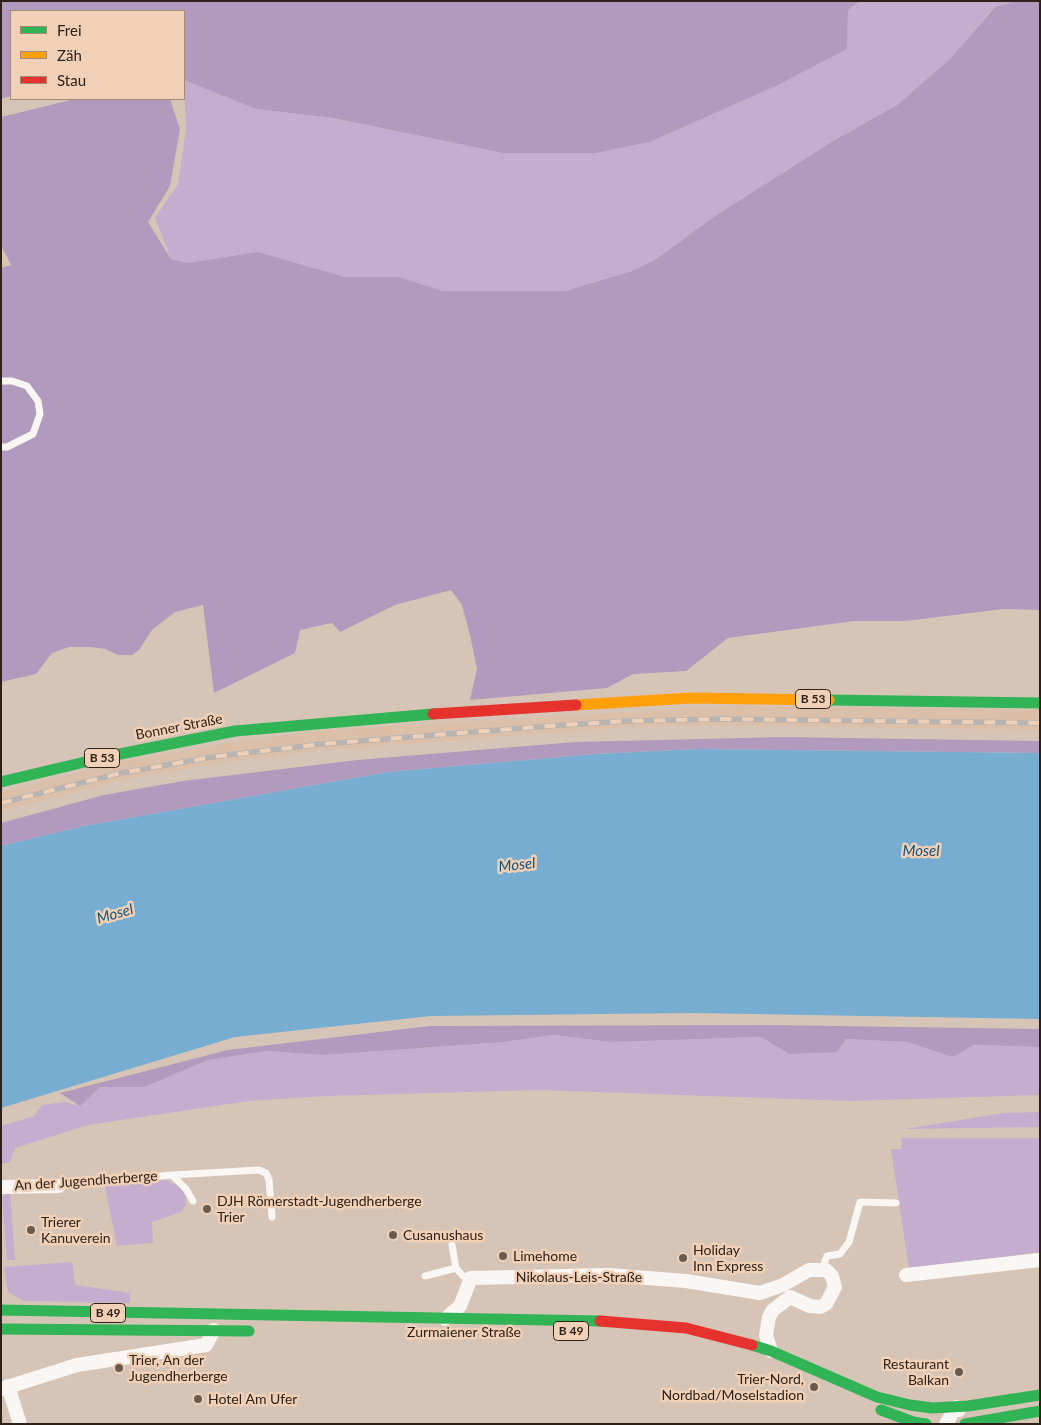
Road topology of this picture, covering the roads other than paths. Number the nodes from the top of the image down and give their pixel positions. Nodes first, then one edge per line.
1 (1, 381) edge
2 (1, 447) edge
3 (1040, 703) edge
4 (1, 782) edge
5 (172, 1175) junction
6 (59, 1186) joint
7 (1, 1187) edge
8 (193, 1201) dead end
9 (896, 1203) dead end
10 (272, 1217) dead end
11 (452, 1245) dead end
12 (1040, 1260) edge
13 (456, 1268) junction
14 (822, 1269) junction
15 (906, 1275) dead end
16 (425, 1276) dead end
17 (471, 1278) junction
18 (1, 1311) edge
19 (445, 1319) junction
20 (1, 1329) edge
21 (47, 1330) junction
22 (214, 1330) junction
23 (263, 1331) dead end
24 (525, 1332) dead end
25 (664, 1338) dead end
26 (710, 1347) dead end
27 (737, 1353) dead end
28 (772, 1358) junction
29 (5, 1387) edge
30 (1040, 1395) edge
31 (956, 1407) junction
32 (1040, 1411) edge
33 (918, 1423) edge
34 (20, 1424) edge
35 (946, 1424) edge
36 (967, 1424) edge

1 - 2 lane
3 - 4 main road, Bonner Straße / B 53
5 - 6 lane, An der Jugendherberge
5 - 8 lane, An der Jugendherberge
5 - 10 lane, An der Jugendherberge
6 - 7 street, An der Jugendherberge
9 - 14 lane
11 - 13 lane
12 - 15 street
13 - 16 lane
13 - 17 lane
14 - 17 street, Nikolaus-Leis-Straße
14 - 28 street
17 - 19 street
18 - 19 main road, Zurmaiener Straße / B 49
18 - 21 main road
19 - 28 main road, Zurmaiener Straße / B 49
20 - 21 main road, B 49
21 - 22 main road, B 49
22 - 23 main road, B 49
22 - 29 street
24 - 25 main road, Zurmaiener Straße / B 49
26 - 27 main road
28 - 31 main road, Zurmaiener Straße / B 49
28 - 33 main road, Zurmaiener Straße / B 49
29 - 34 street
30 - 31 main road, Zurmaiener Straße / B 49
31 - 35 street
31 - 36 street
32 - 36 main road

